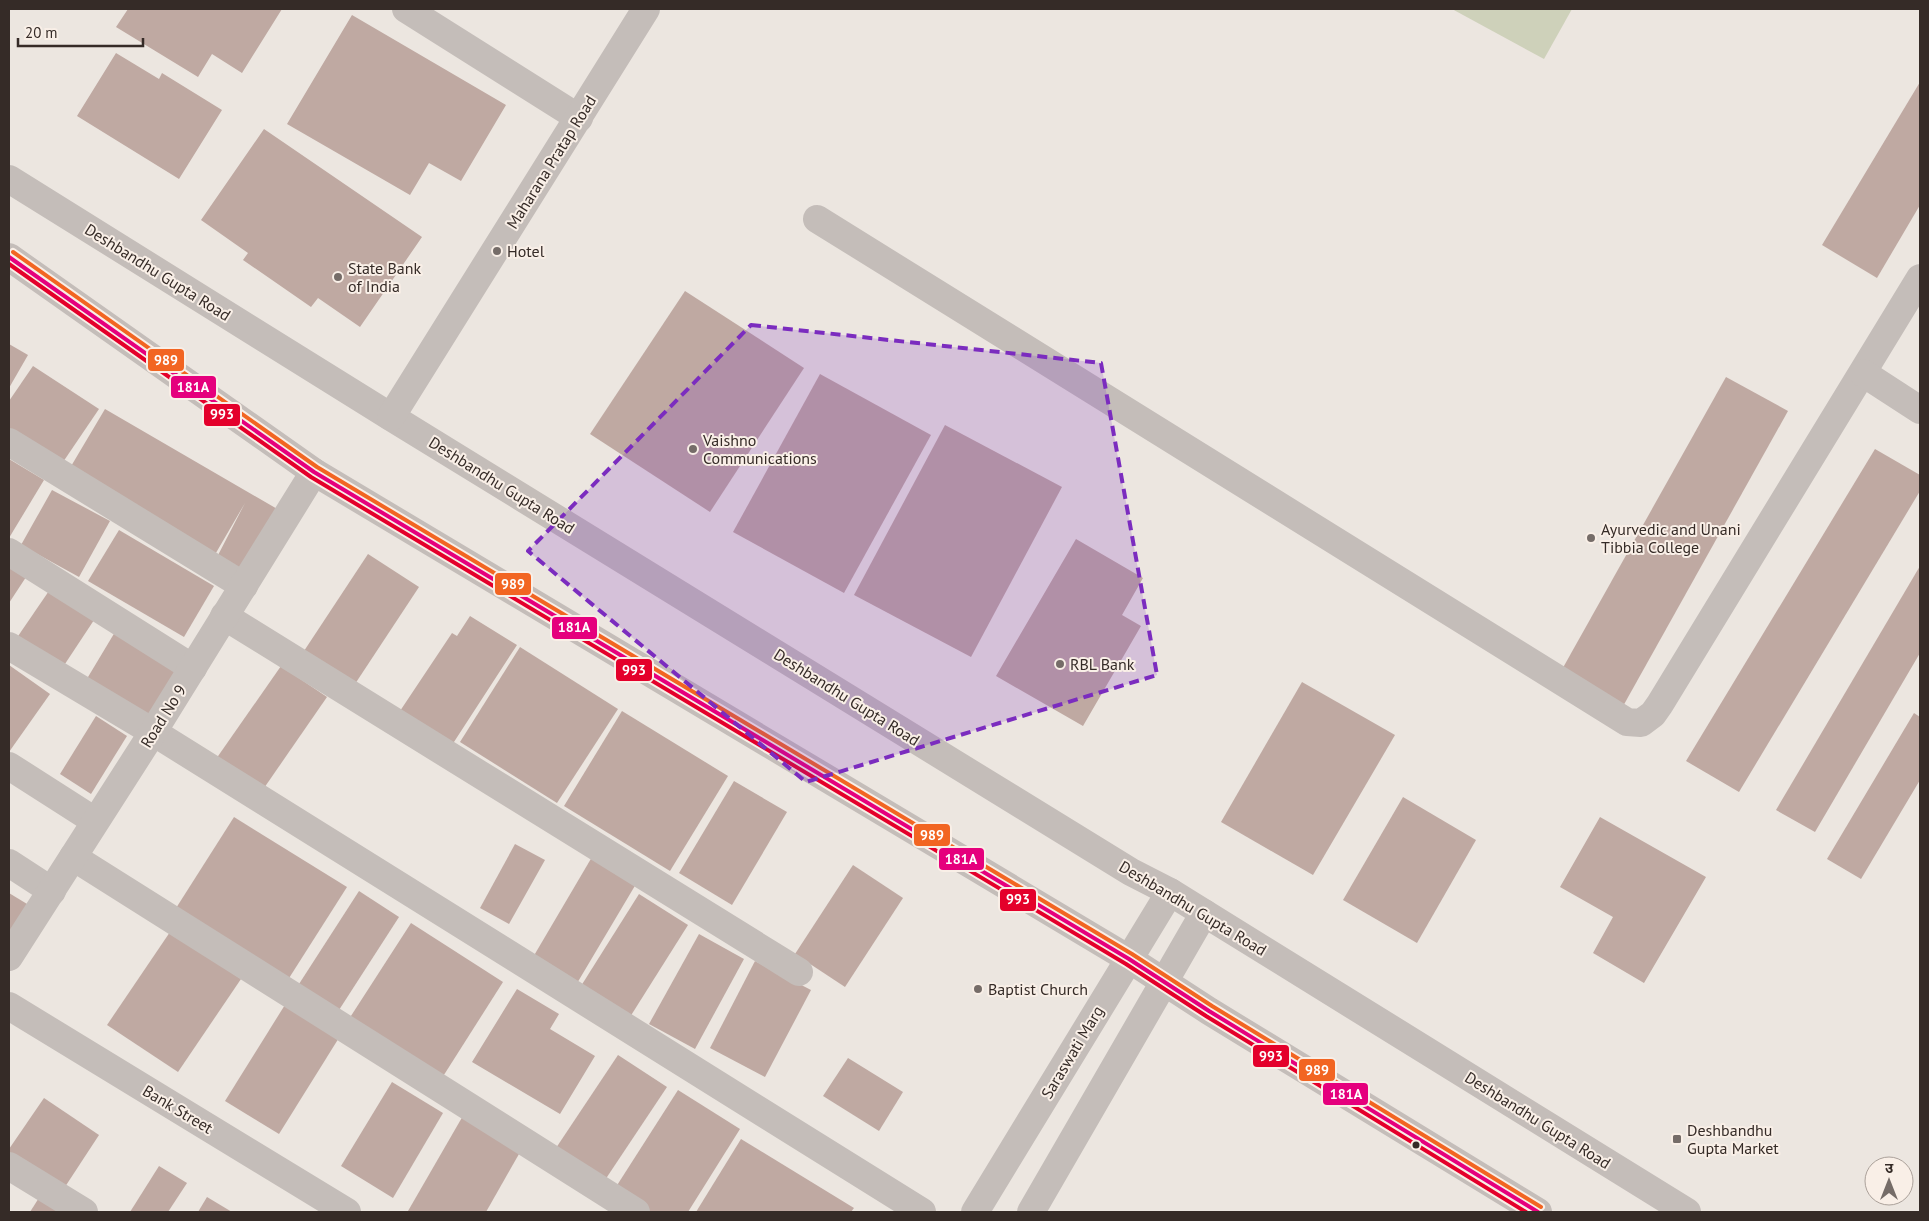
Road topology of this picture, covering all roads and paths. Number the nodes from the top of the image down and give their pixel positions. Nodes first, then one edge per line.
1 (406, 9) edge
2 (646, 9) edge
3 (579, 118) junction
4 (9, 179) edge
5 (817, 219) dead end
6 (9, 257) edge
7 (1920, 278) edge
8 (1863, 373) junction
9 (1920, 410) edge
10 (391, 417) junction
11 (9, 442) edge
12 (314, 472) junction
13 (9, 552) edge
14 (244, 586) junction
15 (224, 616) junction
16 (9, 646) edge
17 (193, 668) junction
18 (153, 732) junction
19 (9, 766) edge
20 (95, 821) junction
21 (73, 858) junction
22 (9, 863) edge
23 (52, 891) junction
24 (1170, 892) junction
25 (1204, 913) junction
26 (9, 957) edge
27 (1129, 959) junction
28 (799, 972) dead end
29 (1164, 983) junction
30 (9, 1006) edge
31 (9, 1166) edge
32 (84, 1212) edge
33 (347, 1212) edge
34 (636, 1212) edge
35 (922, 1212) edge
36 (975, 1212) edge
37 (1031, 1212) edge
38 (1538, 1212) edge
39 (1687, 1212) edge

1 - 3 street
2 - 3 street, Maharana Pratap Road
3 - 10 street, Maharana Pratap Road
4 - 10 street, Deshbandhu Gupta Road
5 - 8 street
6 - 12 street
7 - 8 street
8 - 9 street
10 - 24 street, Deshbandhu Gupta Road
11 - 14 street
12 - 14 street, Road No 9
12 - 27 street
13 - 17 street
14 - 15 street, Road No 9
15 - 17 street, Road No 9
15 - 28 street
16 - 18 street
17 - 18 street, Road No 9
18 - 20 street, Road No 9
18 - 35 street
19 - 20 street
20 - 21 street, Road No 9
21 - 23 street, Road No 9
21 - 34 street
22 - 23 street
23 - 26 street, Road No 9
24 - 25 street, Deshbandhu Gupta Road
24 - 27 street, Saraswati Marg
25 - 29 street
25 - 39 street, Deshbandhu Gupta Road
27 - 29 street
27 - 36 street, Saraswati Marg
29 - 37 street
29 - 38 street
30 - 33 street, Bank Street
31 - 32 street

